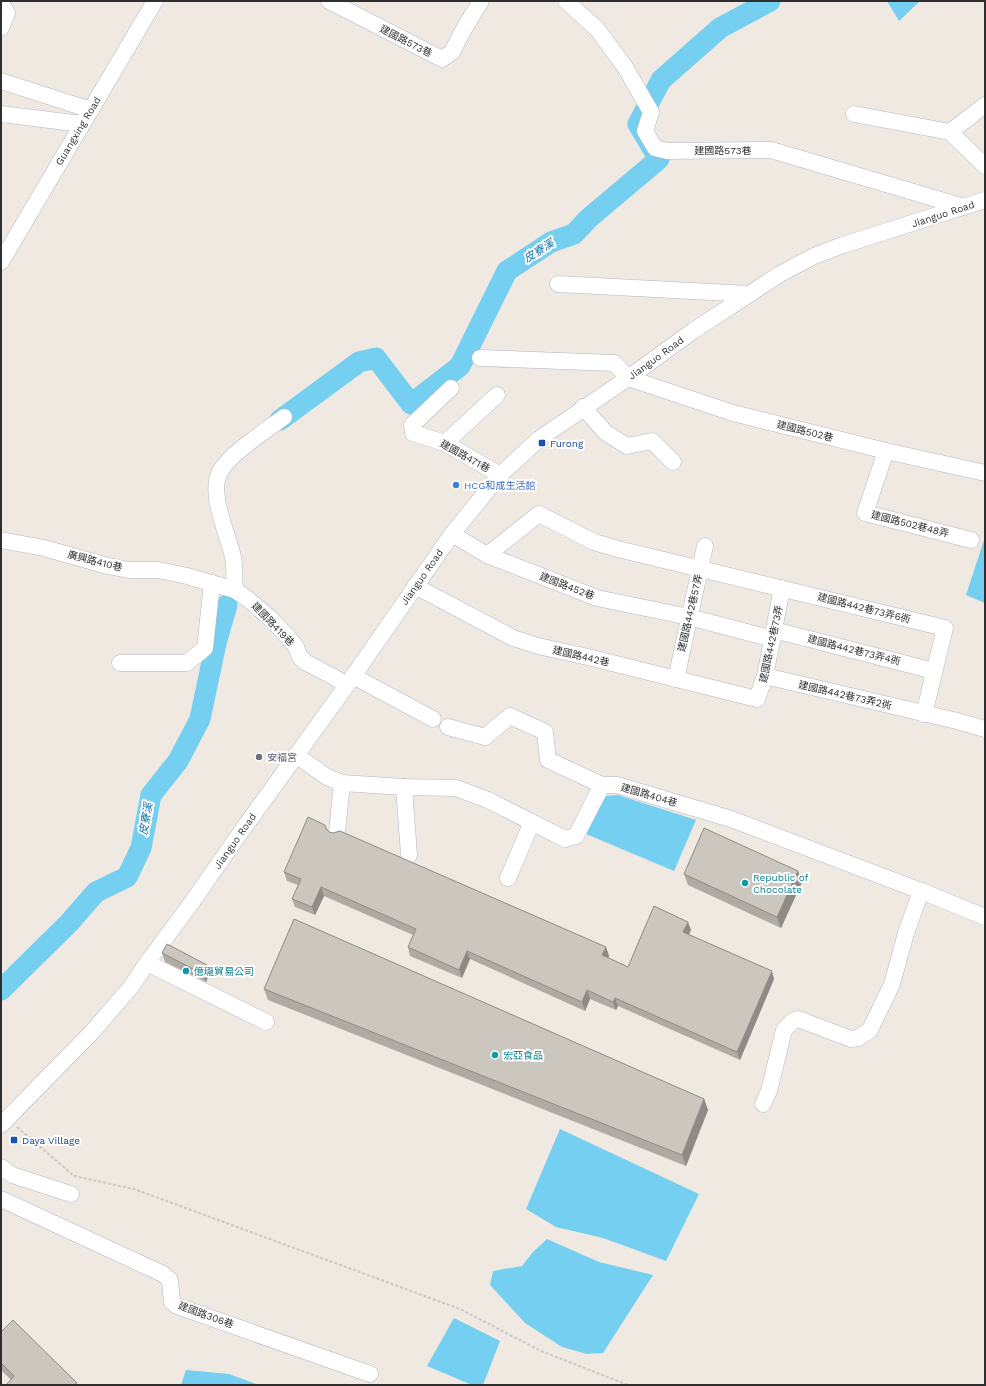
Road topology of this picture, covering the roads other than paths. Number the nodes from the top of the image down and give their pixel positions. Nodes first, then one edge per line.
1 (155, 1) edge
2 (329, 1) edge
3 (481, 1) edge
4 (566, 1) edge
5 (1, 3) edge
6 (1, 28) edge
7 (1, 81) edge
8 (985, 105) edge
9 (91, 110) junction
10 (1, 114) edge
11 (854, 114) dead end
12 (82, 124) junction
13 (950, 132) junction
14 (985, 166) edge
15 (985, 200) edge
16 (964, 207) junction
17 (1, 262) edge
18 (558, 284) dead end
19 (750, 294) junction
20 (480, 358) dead end
21 (628, 378) junction
22 (451, 388) dead end
23 (497, 395) dead end
24 (583, 407) junction
25 (284, 417) dead end
26 (445, 443) junction
27 (886, 451) junction
28 (673, 462) dead end
29 (985, 473) edge
30 (500, 475) junction
31 (452, 534) junction
32 (1, 540) edge
33 (971, 540) dead end
34 (705, 546) dead end
35 (487, 555) junction
36 (700, 568) junction
37 (212, 584) junction
38 (415, 586) junction
39 (782, 588) junction
40 (235, 590) junction
41 (689, 617) junction
42 (773, 634) junction
43 (120, 663) dead end
44 (934, 671) junction
45 (766, 676) junction
46 (676, 679) junction
47 (350, 681) junction
48 (757, 699) joint
49 (924, 714) junction
50 (433, 719) dead end
51 (448, 727) dead end
52 (985, 729) edge
53 (296, 756) junction
54 (342, 783) junction
55 (602, 785) junction
56 (404, 787) junction
57 (532, 822) junction
58 (337, 832) edge
59 (410, 855) dead end
60 (508, 878) dead end
61 (921, 891) junction
62 (985, 917) edge
63 (147, 963) junction
64 (266, 1022) dead end
65 (763, 1104) dead end
66 (4, 1122) edge
67 (1, 1167) edge
68 (71, 1194) dead end
69 (1, 1199) edge
70 (370, 1374) dead end

1 - 9 street, Guangxing Road
2 - 3 street, 建國路573巷
4 - 16 street, 建國路573巷
5 - 6 street
7 - 9 street
8 - 13 street
9 - 12 street, Guangxing Road
10 - 12 street
11 - 13 street
12 - 17 street, Guangxing Road
13 - 14 street
15 - 16 street, Jianguo Road
16 - 19 street, Jianguo Road
18 - 19 street
19 - 21 street, Jianguo Road
20 - 21 street
21 - 24 street, Jianguo Road
21 - 27 street, 建國路502巷
22 - 26 street, 建國路471巷
23 - 26 street
24 - 28 street
24 - 30 street, Jianguo Road
25 - 40 street
26 - 30 street, 建國路471巷
27 - 29 street, 建國路502巷
27 - 33 street, 建國路502巷48弄
30 - 31 street, Jianguo Road
31 - 35 street, 建國路452巷
31 - 38 street, Jianguo Road
32 - 37 street, 廣興路410巷
34 - 36 street, 建國路442巷57弄
35 - 36 street, 建國路442巷73弄6衖
35 - 41 street, 建國路452巷
36 - 39 street, 建國路442巷73弄6衖
36 - 41 street, 建國路442巷57弄
37 - 40 street, 建國路419巷
37 - 43 street
38 - 46 street, 建國路442巷
38 - 47 street, Jianguo Road
39 - 42 street, 建國路442巷73弄
39 - 44 street, 建國路442巷73弄6衖
40 - 47 street, 建國路419巷
41 - 42 street, 建國路452巷
41 - 46 street, 建國路442巷57弄
42 - 44 street, 建國路442巷73弄4衖
42 - 45 street, 建國路442巷73弄
44 - 49 street
45 - 48 street, 建國路442巷73弄
45 - 49 street, 建國路442巷73弄2衖
46 - 48 street, 建國路442巷
47 - 50 street, 建國路419巷
47 - 53 street, Jianguo Road
49 - 52 street, 建國路442巷73弄2衖
51 - 55 street
53 - 54 street
53 - 63 street, Jianguo Road
54 - 56 street
54 - 58 street
55 - 57 street
55 - 61 street, 建國路404巷
56 - 57 street
56 - 59 street
57 - 60 street
61 - 62 street, 建國路404巷
61 - 65 street
63 - 64 street
63 - 66 street, Jianguo Road
67 - 68 street
69 - 70 street, 建國路306巷

